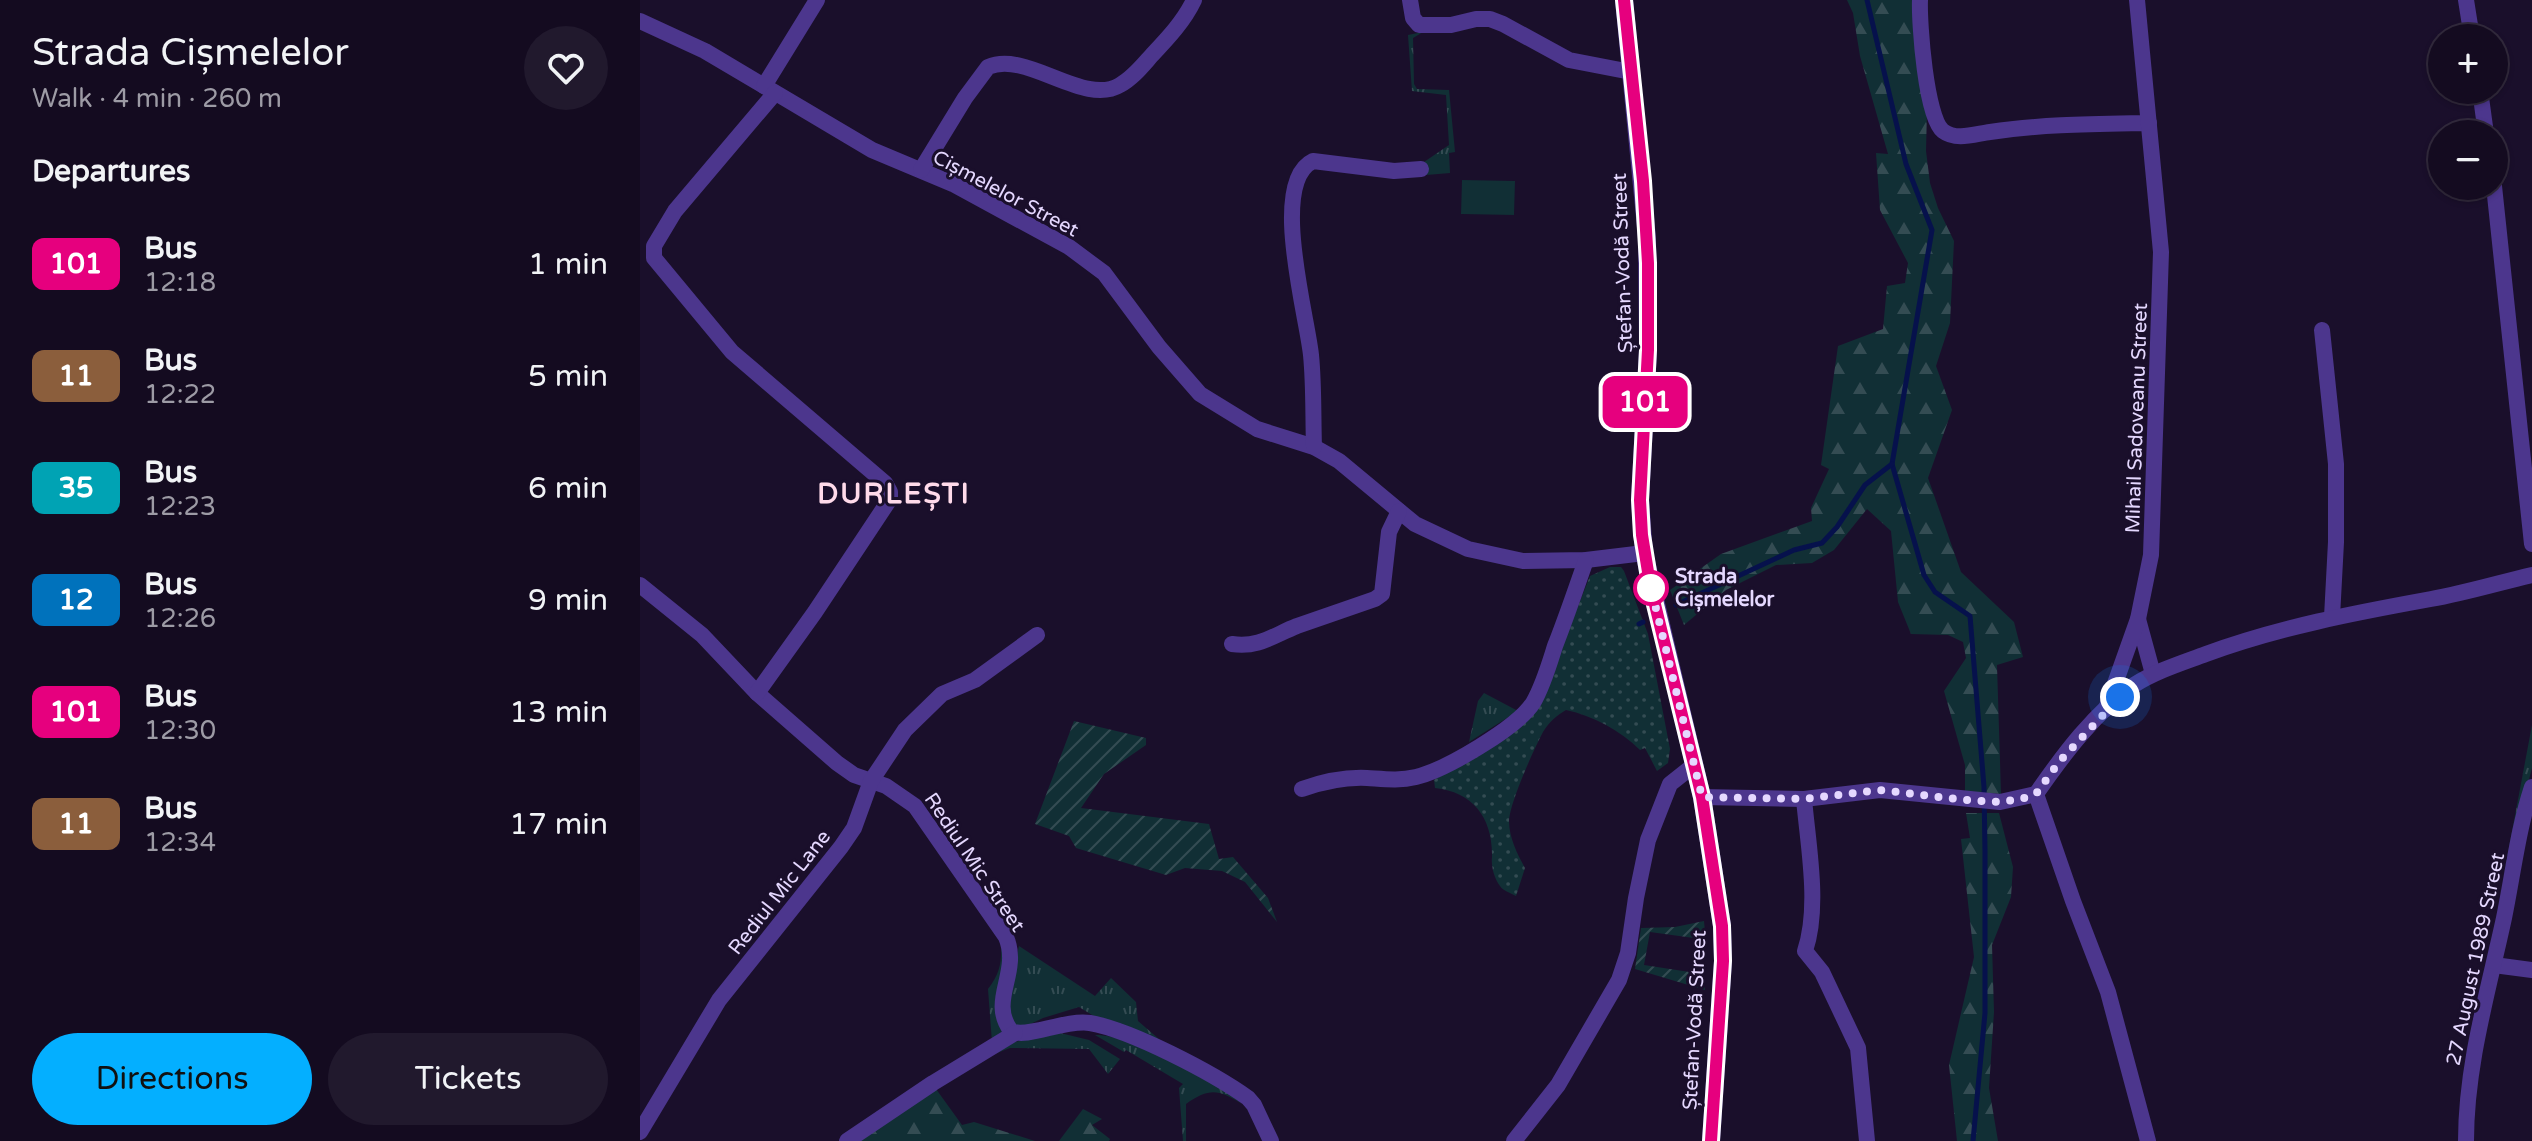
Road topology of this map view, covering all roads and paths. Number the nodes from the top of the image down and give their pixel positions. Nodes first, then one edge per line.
1 (817, 0) edge
2 (1194, 0) edge
3 (1410, 0) edge
4 (1624, 0) edge
5 (1920, 0) edge
6 (2137, 0) edge
7 (2466, 0) edge
8 (640, 21) edge
9 (2470, 24) edge
10 (1631, 72) junction
11 (770, 89) junction
12 (2149, 123) junction
13 (1421, 169) dead end
14 (921, 170) junction
15 (2495, 200) edge
16 (2322, 330) dead end
17 (1314, 447) junction
18 (1399, 511) junction
19 (2532, 544) edge
20 (1644, 553) junction
21 (1586, 560) junction
22 (2532, 575) edge
23 (640, 585) edge
24 (2332, 617) junction
25 (2138, 619) junction
26 (1037, 635) dead end
27 (1232, 644) dead end
28 (2153, 674) junction
29 (757, 693) junction
30 (2106, 709) junction
31 (1694, 765) junction
32 (871, 781) junction
33 (2532, 787) edge
34 (1302, 789) dead end
35 (2036, 794) junction
36 (1702, 797) junction
37 (1804, 799) junction
38 (2494, 965) junction
39 (2532, 970) edge
40 (1015, 1033) junction
41 (640, 1132) edge
42 (847, 1141) edge
43 (1271, 1141) edge
44 (1514, 1141) edge
45 (1711, 1141) edge
46 (1867, 1141) edge
47 (2148, 1141) edge
48 (2466, 1141) edge

1 - 11 street
2 - 14 street
3 - 10 street
4 - 10 street, Ștefan-Vodă Street
5 - 12 street
6 - 12 street, Mihail Sadoveanu Street
7 - 9 street
8 - 11 street, Cișmelelor Street
10 - 20 street, Ștefan-Vodă Street
11 - 14 street, Cișmelelor Street
11 - 29 street
12 - 25 street, Mihail Sadoveanu Street
13 - 17 street
14 - 17 street, Cișmelelor Street
15 - 19 street
16 - 24 street
17 - 18 street, Cișmelelor Street
18 - 21 street, Cișmelelor Street
18 - 27 street
20 - 21 street, Cișmelelor Street
20 - 31 street, Ștefan-Vodă Street
21 - 34 street
22 - 24 street, Mihail Sadoveanu Street
23 - 29 street, Rediul Mic Street
24 - 28 street, Mihail Sadoveanu Street
25 - 28 street
25 - 30 street, Mihail Sadoveanu Street
26 - 32 street, Rediul Mic Lane
28 - 30 street, Mihail Sadoveanu Street
29 - 32 street, Rediul Mic Street
30 - 35 street, Mihail Sadoveanu Street
31 - 36 street, Ștefan-Vodă Street
31 - 44 street
32 - 40 street, Rediul Mic Street
32 - 41 street, Rediul Mic Lane
33 - 38 street, 27 August 1989 Street
35 - 37 street
35 - 47 street
36 - 37 street
36 - 45 street, Ștefan-Vodă Street
37 - 46 street
38 - 39 street
38 - 48 street, 27 August 1989 Street
40 - 42 street
40 - 43 street

